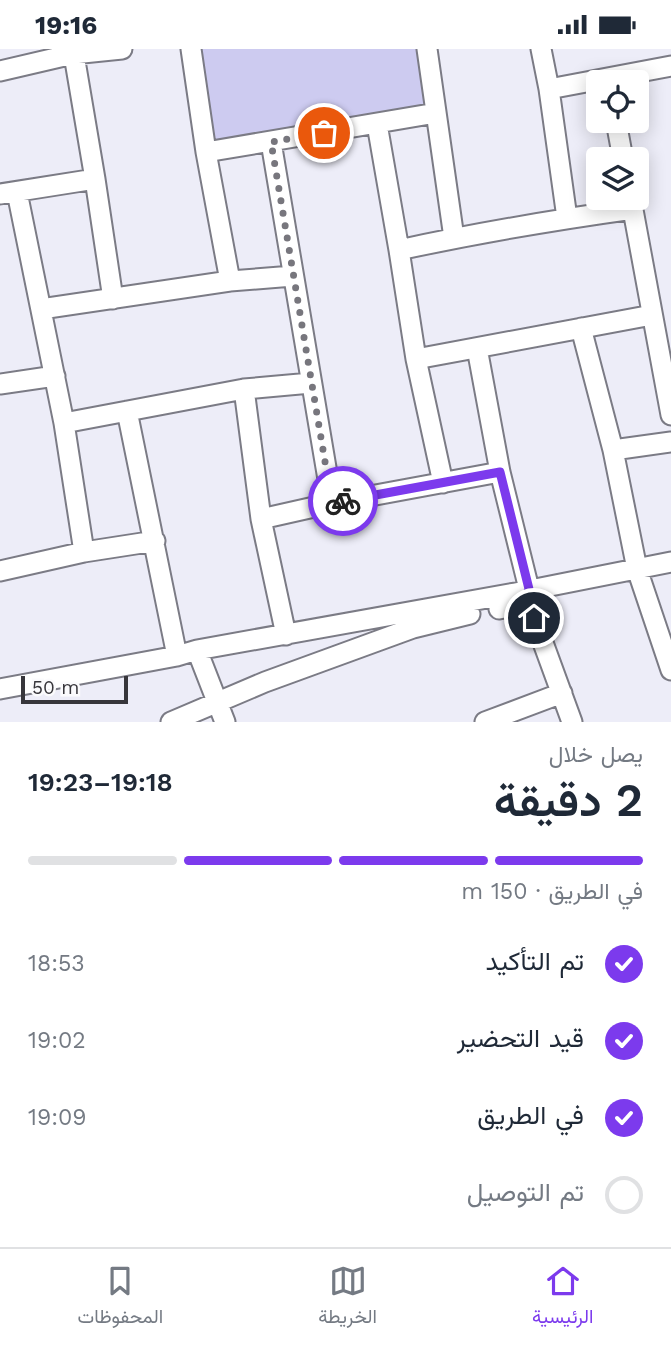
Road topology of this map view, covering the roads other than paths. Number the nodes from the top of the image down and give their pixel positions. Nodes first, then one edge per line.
1 (122, 49) edge
2 (191, 49) edge
3 (427, 49) edge
4 (541, 49) edge
5 (73, 51) edge
6 (671, 66) edge
7 (0, 71) edge
8 (649, 71) edge
9 (586, 83) edge
10 (549, 89) junction
11 (436, 113) junction
12 (377, 124) junction
13 (271, 142) junction
14 (206, 152) junction
15 (96, 179) junction
16 (8, 193) edge
17 (602, 210) edge
18 (633, 210) edge
19 (567, 218) junction
20 (454, 238) junction
21 (400, 250) junction
22 (293, 276) junction
23 (230, 281) junction
24 (113, 299) junction
25 (41, 309) junction
26 (652, 315) junction
27 (582, 328) junction
28 (477, 348) junction
29 (416, 359) junction
30 (55, 376) junction
31 (311, 383) junction
32 (0, 384) edge
33 (244, 389) junction
34 (127, 411) junction
35 (671, 415) edge
36 (64, 423) junction
37 (671, 442) edge
38 (613, 450) junction
39 (500, 472) junction
40 (443, 483) junction
41 (332, 503) junction
42 (261, 519) junction
43 (155, 541) junction
44 (84, 552) junction
45 (671, 562) edge
46 (637, 569) junction
47 (0, 571) edge
48 (526, 597) junction
49 (286, 635) junction
50 (197, 650) junction
51 (177, 656) junction
52 (670, 667) edge
53 (0, 689) edge
54 (562, 692) junction
55 (217, 703) junction
56 (171, 722) edge
57 (225, 722) edge
58 (485, 722) edge
59 (572, 722) edge

1 - 5 street
2 - 14 street
3 - 11 street
4 - 10 street
5 - 7 street
5 - 15 street
6 - 8 street
9 - 10 street
10 - 19 street
11 - 12 street
11 - 20 street
12 - 13 street
12 - 21 street
13 - 14 street
13 - 22 street
14 - 23 street
15 - 16 street
15 - 24 street
16 - 25 street
17 - 19 street
18 - 26 street
19 - 20 street
20 - 21 street
21 - 29 street
22 - 23 street
22 - 31 street
23 - 24 street
24 - 25 street
25 - 30 street
26 - 27 street
26 - 35 street
27 - 28 street
27 - 38 street
28 - 29 street
28 - 39 street
29 - 40 street
30 - 32 street
30 - 36 street
31 - 33 street
31 - 41 street
33 - 34 street
33 - 42 street
34 - 36 street
34 - 43 street
36 - 44 street
37 - 38 street
38 - 46 street
39 - 40 street
39 - 48 street
40 - 41 street
41 - 42 street
42 - 49 street
43 - 44 street
43 - 51 street
44 - 47 street
45 - 46 street
46 - 48 street
46 - 52 street
48 - 49 street
48 - 54 street
48 - 55 street
49 - 50 street
50 - 51 street
50 - 55 street
51 - 53 street
54 - 58 street
54 - 59 street
55 - 56 street
55 - 57 street

